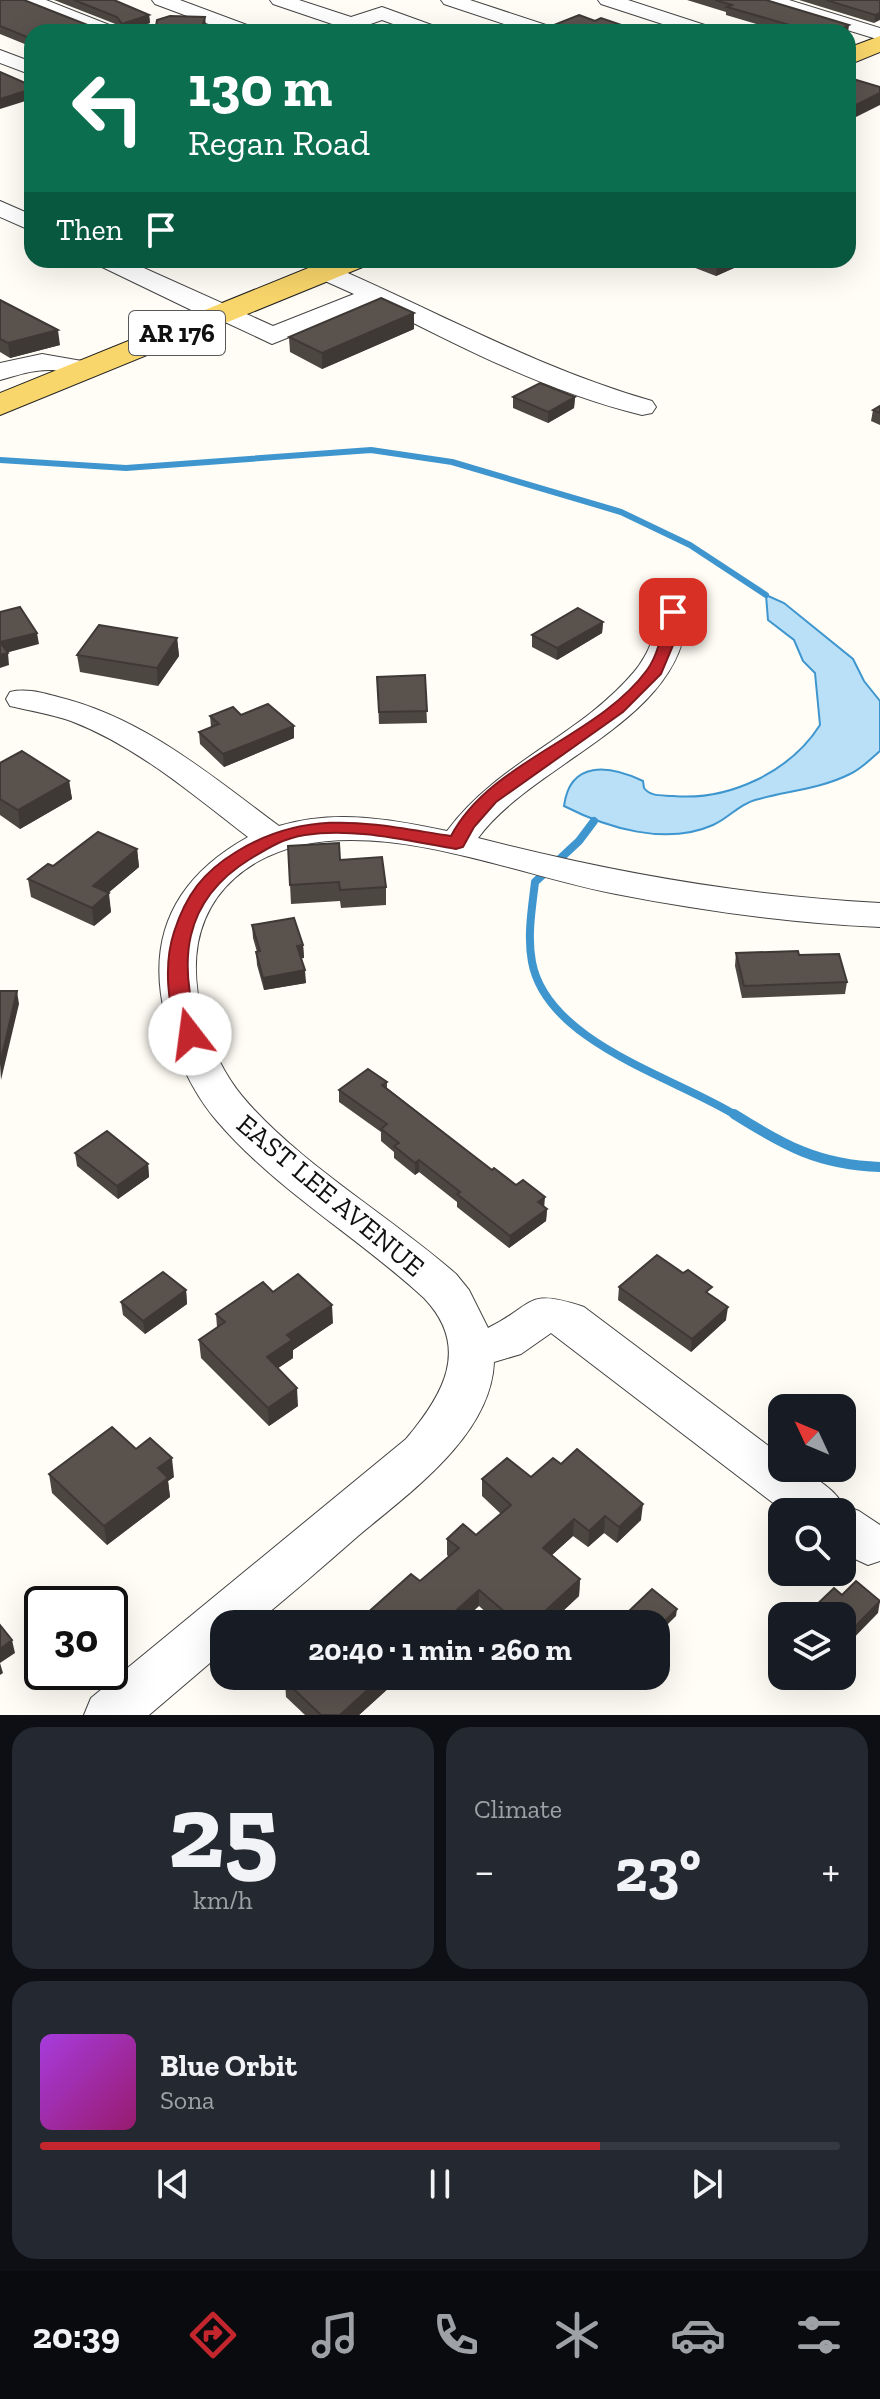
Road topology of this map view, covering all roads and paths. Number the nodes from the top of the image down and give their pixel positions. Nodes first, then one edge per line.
1 (29, 0) edge
2 (162, 0) edge
3 (213, 0) edge
4 (280, 0) edge
5 (451, 0) edge
6 (608, 0) edge
7 (769, 0) edge
8 (185, 9) junction
9 (431, 9) dead end
10 (622, 16) dead end
11 (408, 23) edge
12 (90, 24) edge
13 (226, 24) edge
14 (336, 24) edge
15 (351, 24) edge
16 (475, 24) edge
17 (524, 24) edge
18 (646, 24) edge
19 (682, 24) edge
20 (847, 24) edge
21 (856, 27) edge
22 (880, 34) edge
23 (880, 43) edge
24 (856, 54) edge
25 (0, 56) edge
26 (24, 66) edge
27 (0, 208) edge
28 (24, 220) edge
29 (124, 268) edge
30 (335, 268) edge
31 (342, 268) edge
32 (375, 294) junction
33 (224, 314) junction
34 (83, 371) junction
35 (0, 372) edge
36 (1, 404) edge
37 (642, 407) dead end
38 (672, 599) dead end
39 (22, 699) dead end
40 (272, 838) junction
41 (456, 843) junction
42 (880, 915) edge
43 (471, 1351) junction
44 (803, 1498) edge
45 (110, 1715) edge

1 - 12 street
2 - 8 street
3 - 8 street
4 - 14 street
5 - 17 street
6 - 19 street
7 - 20 street
8 - 13 street
9 - 16 street
10 - 18 street
11 - 15 street
21 - 22 street
23 - 24 main road
25 - 26 street
27 - 28 street
29 - 33 street
30 - 33 main road, AR 176
31 - 32 street
32 - 33 street
32 - 37 street
33 - 34 main road, AR 176
34 - 35 street
34 - 36 main road, AR 176
38 - 41 street
39 - 40 street
40 - 41 street, EAST LEE AVENUE
40 - 43 street, EAST LEE AVENUE
41 - 42 street, EAST LEE AVENUE
43 - 44 street
43 - 45 street

